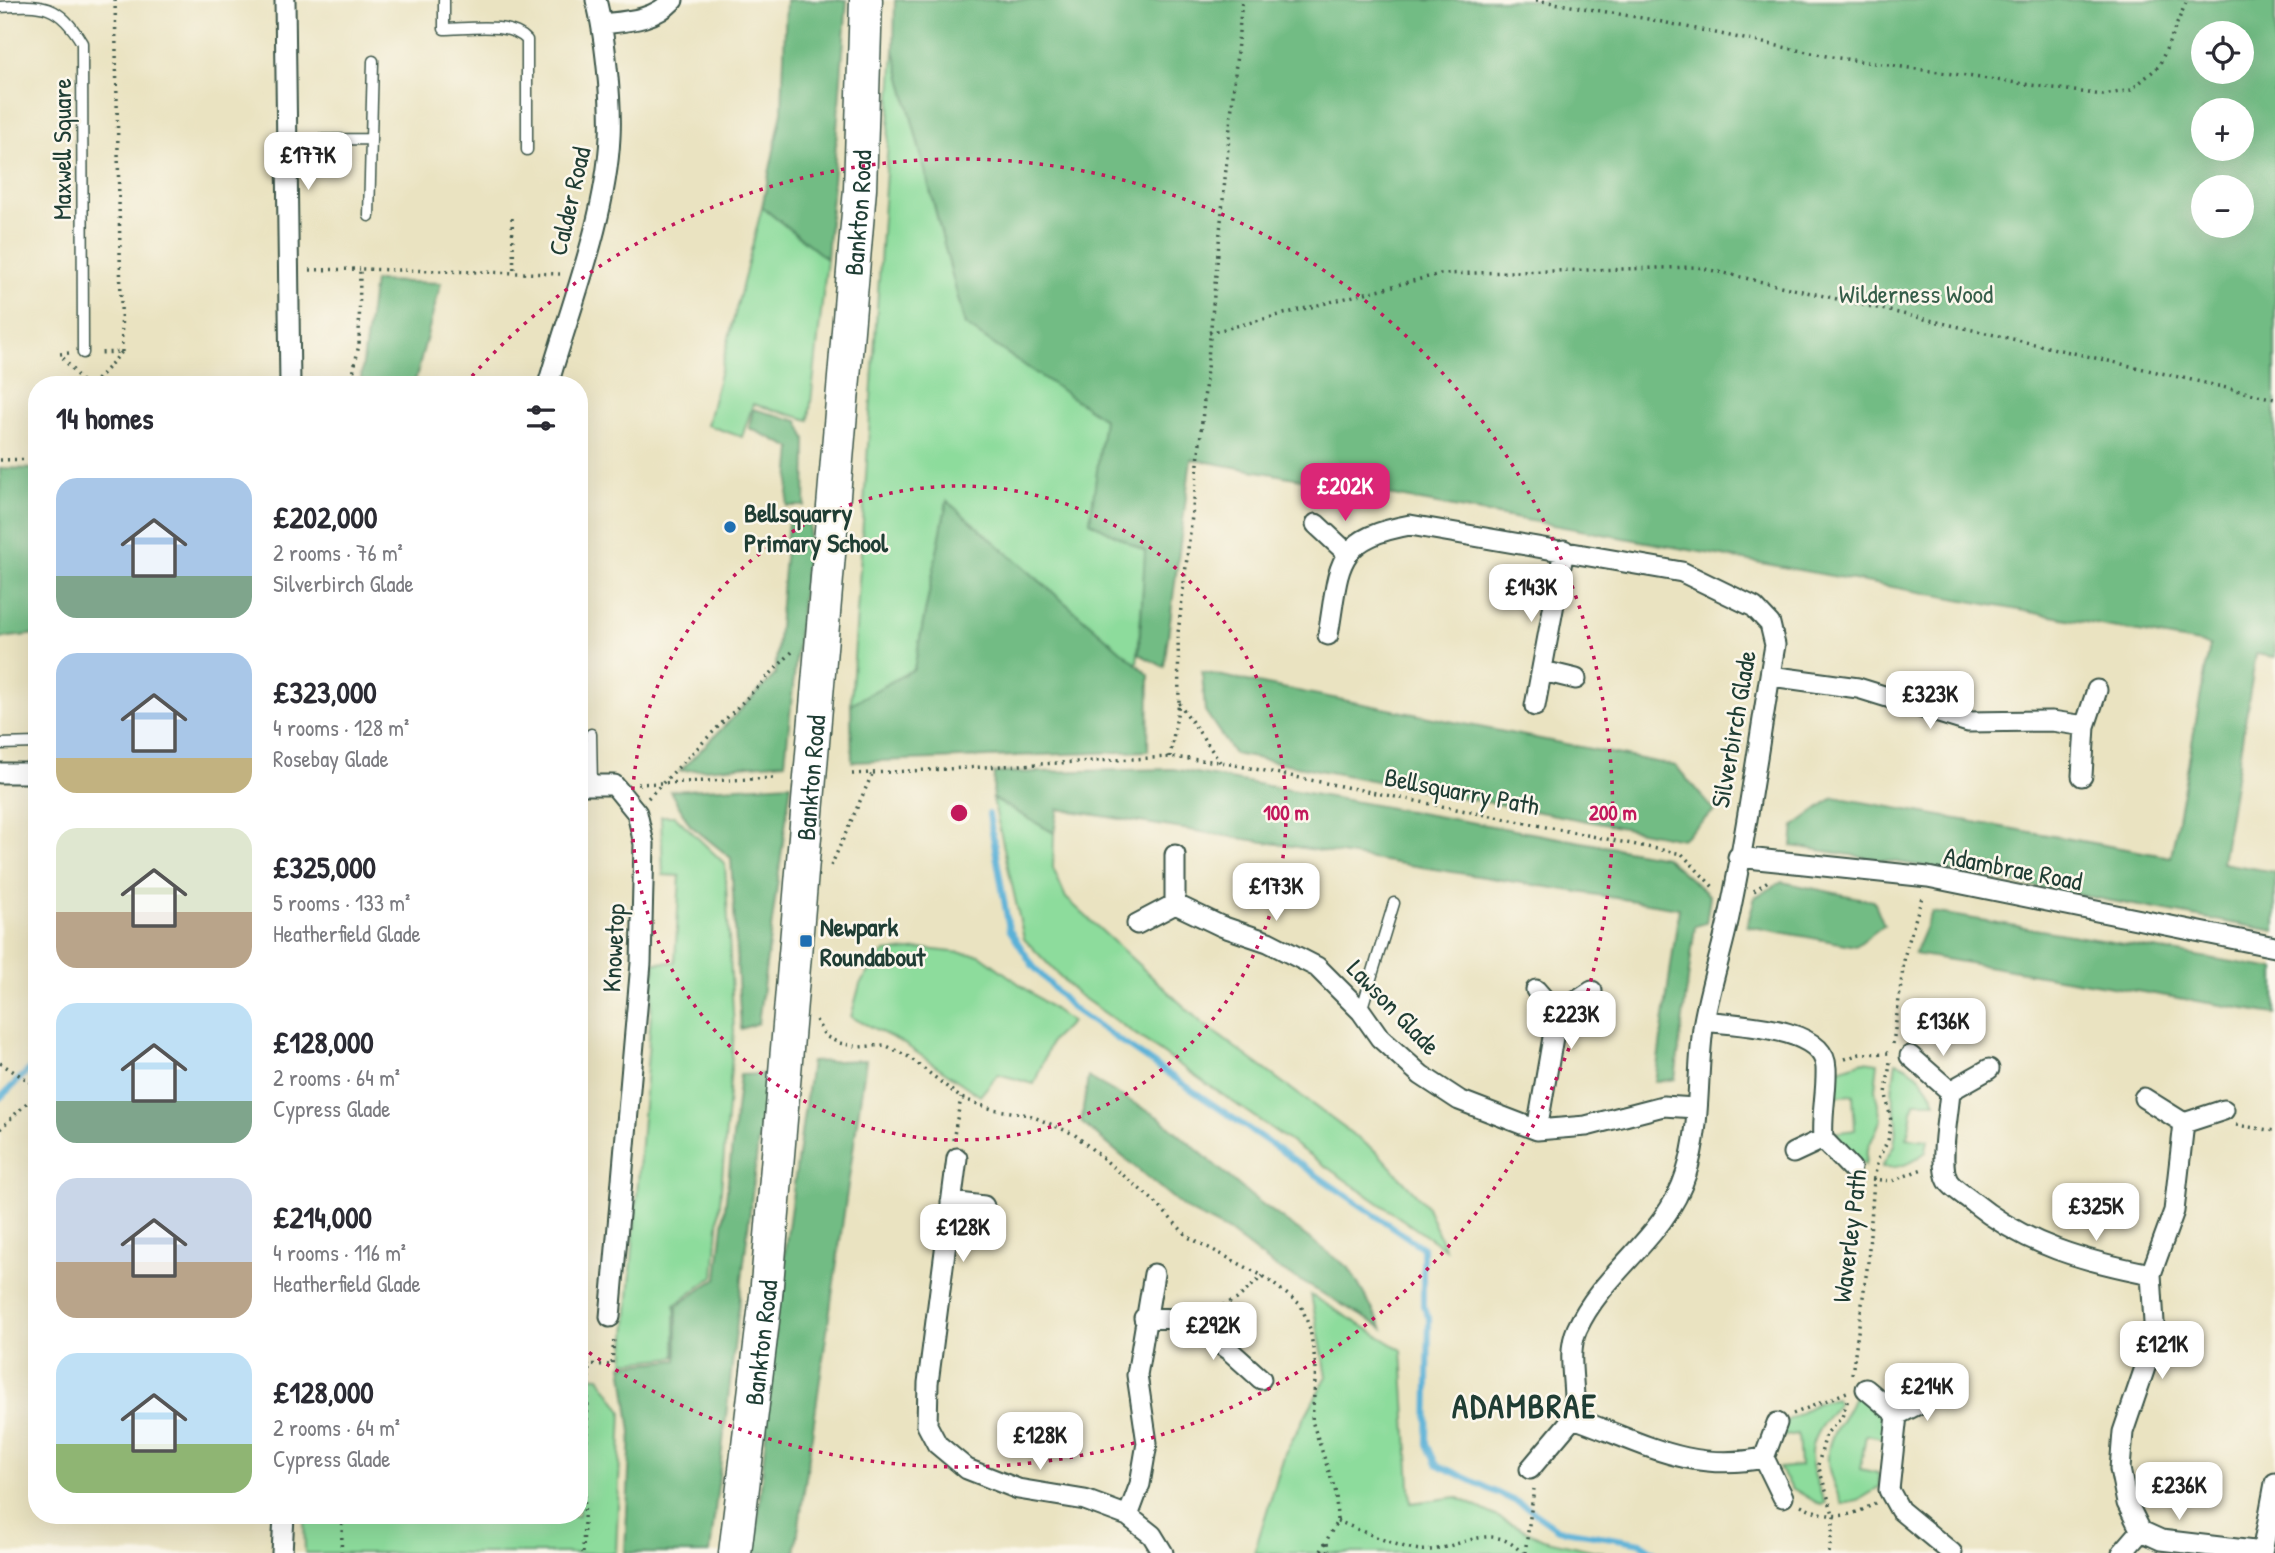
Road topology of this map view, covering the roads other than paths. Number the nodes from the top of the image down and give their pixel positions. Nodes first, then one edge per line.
1 (285, 0) edge
2 (444, 0) edge
3 (596, 0) edge
4 (673, 0) edge
5 (866, 0) edge
6 (0, 7) edge
7 (602, 24) junction
8 (373, 61) dead end
9 (371, 139) junction
10 (287, 140) junction
11 (527, 150) dead end
12 (369, 216) dead end
13 (83, 353) dead end
14 (290, 376) edge
15 (551, 376) edge
16 (1316, 524) dead end
17 (1564, 550) junction
18 (1346, 552) junction
19 (1328, 635) dead end
20 (1543, 671) junction
21 (1770, 676) junction
22 (1576, 679) dead end
23 (2097, 690) dead end
24 (1535, 706) dead end
25 (2085, 726) junction
26 (591, 734) dead end
27 (28, 743) edge
28 (0, 744) edge
29 (588, 760) edge
30 (0, 772) edge
31 (28, 773) edge
32 (2082, 776) dead end
33 (588, 785) edge
34 (1175, 855) dead end
35 (1738, 857) junction
36 (1394, 903) dead end
37 (1175, 904) junction
38 (1137, 923) dead end
39 (2275, 947) edge
40 (1536, 990) dead end
41 (1592, 992) dead end
42 (1361, 1011) junction
43 (1557, 1014) junction
44 (1704, 1021) junction
45 (1901, 1055) road end
46 (1989, 1069) dead end
47 (1950, 1091) junction
48 (2144, 1098) dead end
49 (1696, 1108) junction
50 (2224, 1110) road end
51 (2184, 1123) junction
52 (1537, 1130) junction
53 (1823, 1139) junction
54 (1793, 1153) dead end
55 (957, 1158) road end
56 (1851, 1168) road end
57 (951, 1202) junction
58 (984, 1206) dead end
59 (1154, 1274) dead end
60 (2151, 1274) junction
61 (610, 1317) road end
62 (1144, 1318) junction
63 (1261, 1380) dead end
64 (1858, 1390) road end
65 (1938, 1394) dead end
66 (1897, 1415) junction
67 (1573, 1418) junction
68 (1777, 1423) road end
69 (1764, 1458) junction
70 (1530, 1469) dead end
71 (2275, 1483) edge
72 (1783, 1497) road end
73 (1128, 1516) junction
74 (284, 1524) edge
75 (2141, 1531) junction
76 (282, 1553) edge
77 (736, 1553) edge
78 (1163, 1553) edge
79 (1952, 1553) edge
80 (2122, 1553) edge
81 (2262, 1553) edge

1 - 10 street
2 - 11 lane
3 - 7 street, Calder Road
4 - 7 street
5 - 77 main road, Bankton Road
6 - 13 lane, Maxwell Square
7 - 15 street, Calder Road
8 - 9 lane
9 - 10 lane
9 - 12 lane
10 - 14 street
16 - 18 street
17 - 18 street, Silverbirch Glade
17 - 20 street
17 - 21 street, Silverbirch Glade
18 - 19 street
20 - 22 street
20 - 24 street
21 - 25 street
21 - 35 street, Silverbirch Glade
23 - 25 street
25 - 32 street
26 - 29 lane
27 - 28 lane
30 - 31 street
33 - 61 street, Knowetop
34 - 37 street
35 - 39 street, Adambrae Road
35 - 44 street, Silverbirch Glade
36 - 42 lane
37 - 38 street
37 - 42 street, Lawson Glade
40 - 43 street
41 - 43 street
42 - 52 street, Lawson Glade
43 - 52 street
44 - 49 street, Silverbirch Glade
44 - 53 street
45 - 47 street
46 - 47 street
47 - 60 street
48 - 51 street
49 - 52 street, Lawson Glade
49 - 67 street, Silverbirch Glade
50 - 51 street
51 - 60 street
53 - 54 street
53 - 56 street
55 - 57 street
57 - 58 street
57 - 73 street
59 - 62 street
60 - 75 street
62 - 63 street
62 - 73 street
64 - 66 street
65 - 66 street
66 - 79 street
67 - 69 street
67 - 70 street
68 - 69 street
69 - 72 street
71 - 81 street
73 - 78 street
74 - 76 street
75 - 80 street
75 - 81 street

